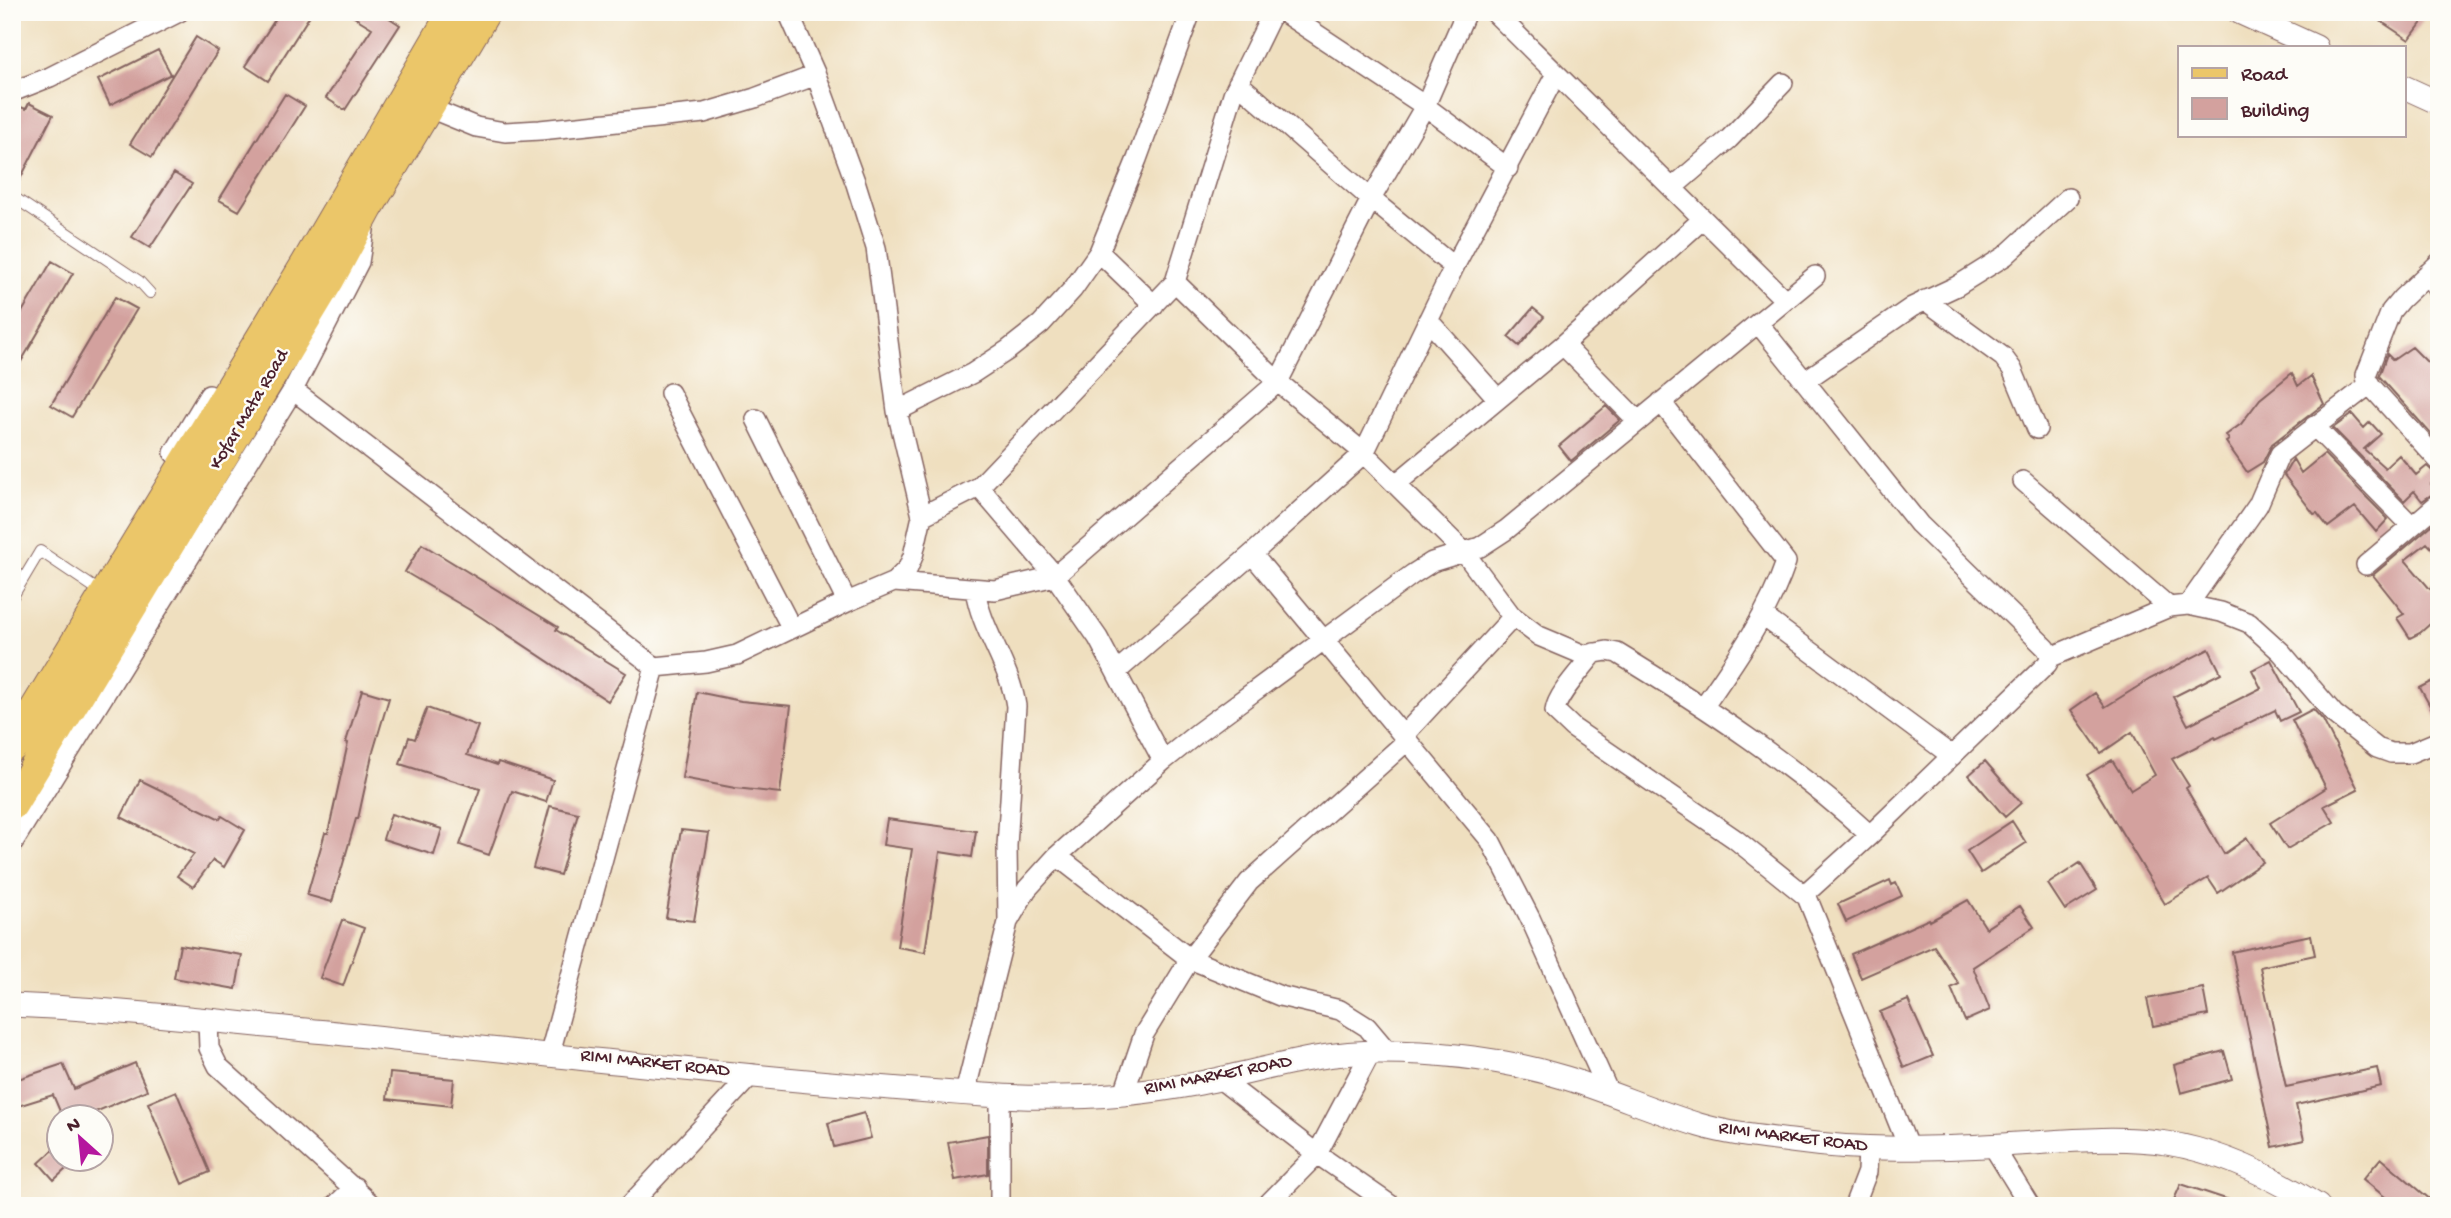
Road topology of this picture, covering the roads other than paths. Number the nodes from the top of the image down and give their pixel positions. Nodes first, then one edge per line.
1 (179, 12) edge
2 (453, 12) edge
3 (485, 12) edge
4 (788, 12) edge
5 (1191, 12) edge
6 (1273, 12) edge
7 (1283, 12) edge
8 (1466, 12) edge
9 (1494, 12) edge
10 (2239, 12) edge
11 (2314, 46) edge
12 (1556, 74) junction
13 (816, 75) junction
14 (1238, 83) junction
15 (1783, 83) dead end
16 (2406, 88) edge
17 (12, 92) edge
18 (2439, 103) edge
19 (1425, 106) junction
20 (427, 107) junction
21 (1508, 168) junction
22 (1672, 188) junction
23 (12, 196) edge
24 (2068, 198) dead end
25 (1371, 199) junction
26 (368, 208) junction
27 (337, 211) junction
28 (1703, 219) junction
29 (1099, 252) junction
30 (1454, 267) junction
31 (2434, 268) edge
32 (318, 272) junction
33 (1815, 276) dead end
34 (1175, 282) junction
35 (150, 293) dead end
36 (2439, 293) edge
37 (1785, 300) junction
38 (1925, 300) junction
39 (1154, 305) junction
40 (1428, 320) junction
41 (1758, 323) junction
42 (1563, 345) junction
43 (1806, 380) junction
44 (1278, 382) junction
45 (2370, 384) junction
46 (293, 390) junction
47 (670, 393) dead end
48 (1498, 399) junction
49 (1661, 402) junction
50 (897, 411) junction
51 (756, 419) dead end
52 (1638, 421) junction
53 (2314, 426) junction
54 (2037, 429) dead end
55 (1364, 453) junction
56 (2439, 461) edge
57 (2023, 481) dead end
58 (1396, 484) junction
59 (979, 487) junction
60 (2439, 503) edge
61 (922, 516) junction
62 (2412, 526) junction
63 (1464, 552) junction
64 (1252, 554) junction
65 (2366, 565) dead end
66 (1055, 576) junction
67 (894, 582) junction
68 (96, 588) junction
69 (975, 589) junction
70 (12, 598) edge
71 (847, 602) junction
72 (2178, 606) junction
73 (1511, 615) junction
74 (1763, 616) junction
75 (791, 628) junction
76 (1324, 639) junction
77 (1594, 653) junction
78 (2051, 657) junction
79 (655, 667) junction
80 (1116, 672) junction
81 (1704, 706) junction
82 (12, 719) edge
83 (1406, 737) junction
84 (2439, 741) edge
85 (12, 747) edge
86 (1952, 756) junction
87 (1163, 761) junction
88 (12, 805) edge
89 (1870, 835) junction
90 (12, 844) edge
91 (1057, 856) junction
92 (1807, 897) junction
93 (1008, 922) junction
94 (1190, 959) junction
95 (12, 1006) edge
96 (208, 1021) junction
97 (1379, 1052) junction
98 (550, 1053) junction
99 (752, 1074) junction
100 (1220, 1079) junction
101 (965, 1093) junction
102 (1124, 1093) junction
103 (1609, 1094) junction
104 (1000, 1096) junction
105 (1993, 1146) junction
106 (1868, 1148) junction
107 (1909, 1149) junction
108 (1317, 1154) junction
109 (355, 1187) junction
110 (335, 1206) edge
111 (373, 1206) edge
112 (629, 1206) edge
113 (1000, 1206) edge
114 (1266, 1206) edge
115 (1392, 1206) edge
116 (1854, 1206) edge
117 (2030, 1206) edge
118 (2318, 1206) edge

1 - 17 street
2 - 27 main road, Kofar Mata Road
3 - 20 main road, Kofar Mata Road
4 - 13 street
5 - 29 street
6 - 14 street
7 - 19 street
8 - 19 street
9 - 12 street
10 - 11 street
12 - 21 street
12 - 22 street
13 - 20 street
13 - 50 street
14 - 25 street
14 - 34 street
15 - 22 street
16 - 18 street
19 - 21 street
19 - 25 street
20 - 26 main road, Kofar Mata Road
21 - 30 street
22 - 28 street
23 - 35 lane
24 - 38 street
25 - 30 street
25 - 44 street
26 - 32 main road, Kofar Mata Road
26 - 46 street
27 - 32 main road, Kofar Mata Road
27 - 68 street
28 - 37 street
28 - 42 street
29 - 39 street
29 - 50 street
30 - 40 street
31 - 36 street
31 - 45 street
32 - 85 main road, Kofar Mata Road
32 - 88 main road, Kofar Mata Road
33 - 37 street
34 - 39 street
34 - 44 street
37 - 41 street
38 - 43 street
38 - 54 street
39 - 59 street
40 - 48 street
40 - 55 street
41 - 43 street
41 - 49 street
42 - 48 street
42 - 52 street
43 - 78 street
44 - 55 street
44 - 66 street
45 - 53 street
45 - 56 street
46 - 79 street
46 - 90 street
47 - 75 street
48 - 58 street
49 - 52 street
49 - 74 street
50 - 61 street
51 - 71 street
52 - 63 street
53 - 62 street
53 - 72 street
55 - 58 street
55 - 64 street
57 - 72 street
58 - 63 street
59 - 61 street
59 - 66 street
60 - 62 street
61 - 67 street
62 - 65 street
63 - 73 street
63 - 76 street
64 - 76 street
64 - 80 street
66 - 69 street
66 - 80 street
67 - 69 street
67 - 71 street
68 - 70 lane
68 - 82 street
69 - 93 street
71 - 75 street
72 - 78 street
72 - 84 street
73 - 77 street
73 - 83 street
74 - 81 street
74 - 86 street
75 - 79 street
76 - 83 street
76 - 87 street
77 - 81 street
77 - 92 street
78 - 86 street
79 - 98 street
80 - 87 street
81 - 89 street
83 - 94 street
83 - 103 street
86 - 89 street
87 - 91 street
89 - 92 street
91 - 93 street
91 - 94 street
92 - 107 street
93 - 101 street
94 - 97 street
94 - 102 street
95 - 96 street, RIMI MARKET ROAD
96 - 98 street, RIMI MARKET ROAD
96 - 109 street
97 - 100 street, RIMI MARKET ROAD
97 - 103 street, RIMI MARKET ROAD
97 - 108 street
98 - 99 street, RIMI MARKET ROAD
99 - 101 street, RIMI MARKET ROAD
99 - 112 street
100 - 102 street, RIMI MARKET ROAD
100 - 108 street
101 - 104 street, RIMI MARKET ROAD
102 - 104 street, RIMI MARKET ROAD
103 - 106 street, RIMI MARKET ROAD
104 - 113 street
105 - 107 street, RIMI MARKET ROAD
105 - 117 street
105 - 118 street, RIMI MARKET ROAD
106 - 107 street, RIMI MARKET ROAD
106 - 116 street
108 - 114 street
108 - 115 street
109 - 110 street
109 - 111 street

